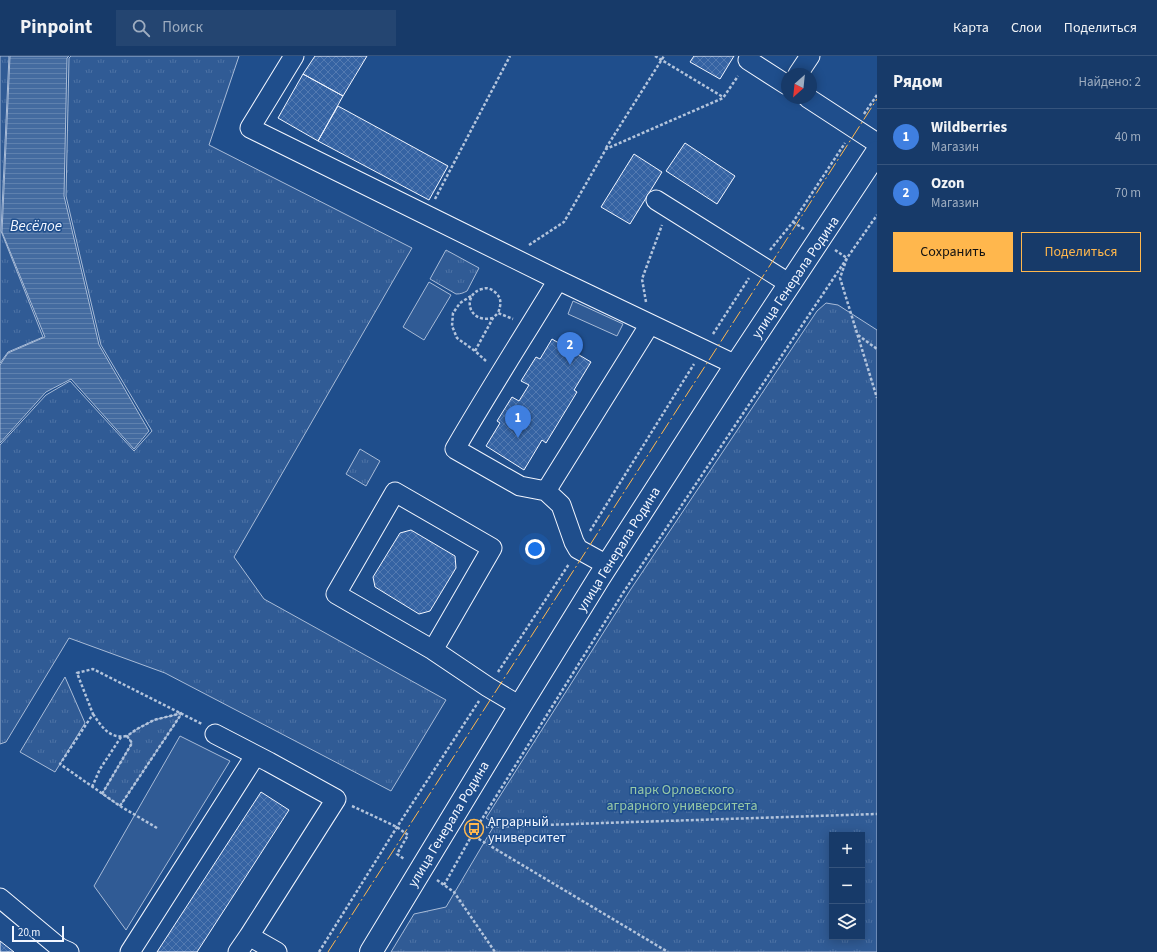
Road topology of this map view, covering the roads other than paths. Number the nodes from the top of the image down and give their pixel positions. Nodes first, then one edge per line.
1 (294, 56) edge
2 (810, 56) edge
3 (748, 60) road end
4 (802, 68) edge
5 (781, 81) edge
6 (817, 104) edge
7 (877, 143) edge
8 (873, 165) edge
9 (662, 204) road end
10 (558, 280) junction
11 (790, 284) junction
12 (650, 324) junction
13 (736, 365) junction
14 (546, 491) junction
15 (607, 566) junction
16 (433, 650) junction
17 (520, 706) junction
18 (215, 734) road end
19 (255, 756) junction
20 (0, 898) edge
21 (249, 936) junction
22 (69, 952) edge
23 (130, 952) edge
24 (238, 952) edge
25 (277, 952) edge
26 (370, 952) edge

1 - 10 lane
2 - 4 lane
3 - 5 lane
6 - 7 lane
8 - 11 main road, улица Генерала Родина
9 - 11 lane
10 - 12 lane
10 - 14 lane
11 - 13 main road, улица Генерала Родина
12 - 13 lane
12 - 14 lane
13 - 15 main road, улица Генерала Родина
14 - 15 lane
15 - 17 main road, улица Генерала Родина
16 - 16 lane
16 - 17 lane
17 - 26 main road, улица Генерала Родина
18 - 19 lane
19 - 21 lane
19 - 23 lane
20 - 22 lane
21 - 24 lane
21 - 25 lane

